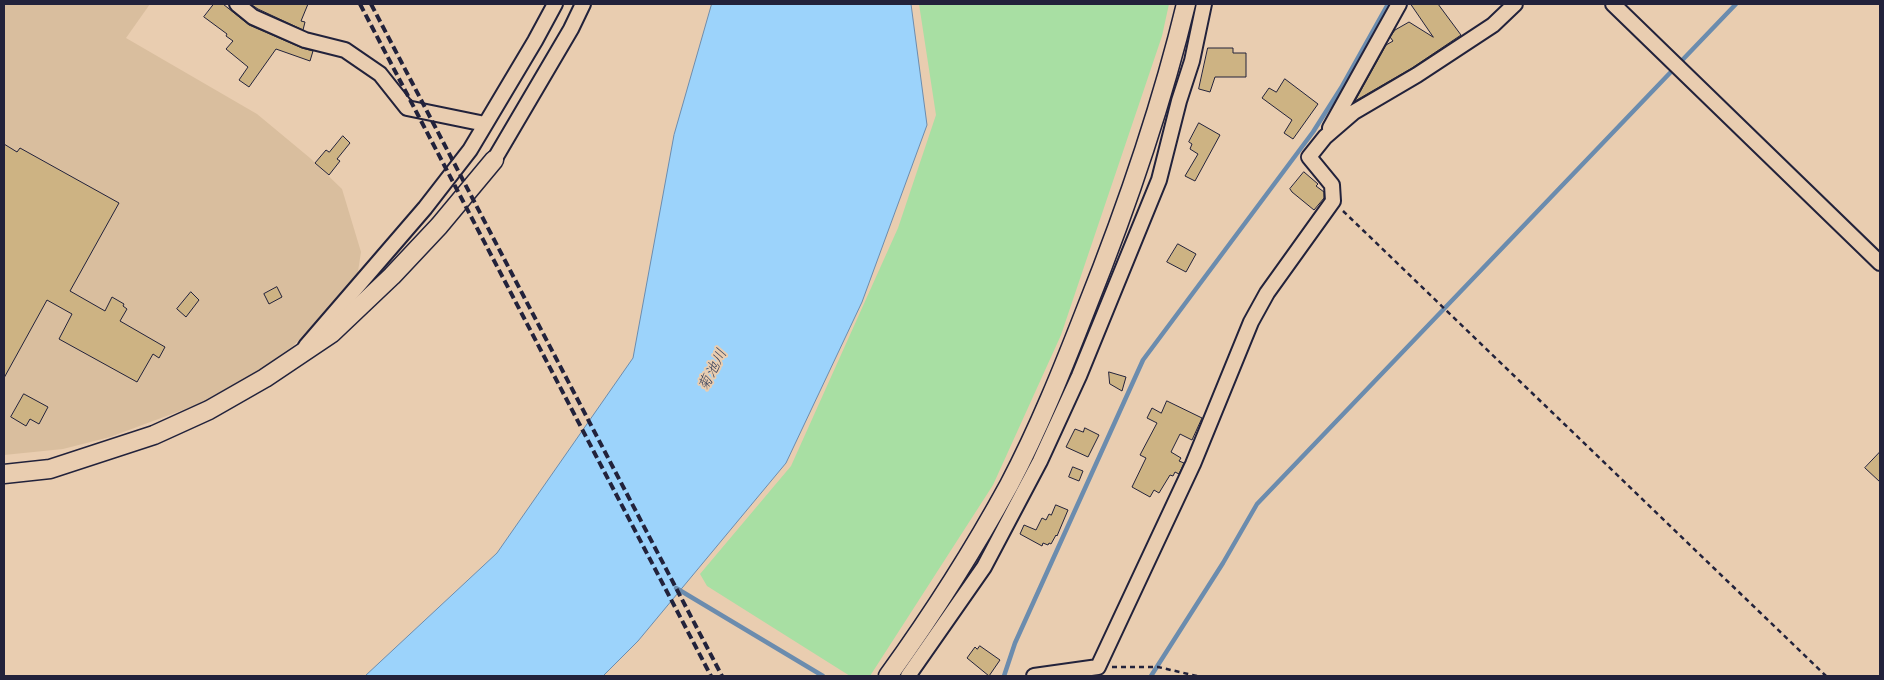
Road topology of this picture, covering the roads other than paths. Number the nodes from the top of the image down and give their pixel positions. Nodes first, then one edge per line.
1 (237, 4) edge
2 (555, 4) edge
3 (583, 4) edge
4 (1186, 4) edge
5 (1204, 4) edge
6 (1399, 4) edge
7 (1516, 4) edge
8 (1613, 4) edge
9 (485, 124) junction
10 (1325, 137) junction
11 (494, 160) joint
12 (1880, 263) edge
13 (296, 357) junction
14 (4, 474) edge
15 (888, 676) edge
16 (908, 676) edge
17 (1034, 676) edge

1 - 9 street
2 - 9 street
3 - 11 street
4 - 15 street
5 - 16 street
6 - 10 street
7 - 10 street
8 - 12 street
9 - 13 street
10 - 17 street
11 - 13 street
13 - 14 street

